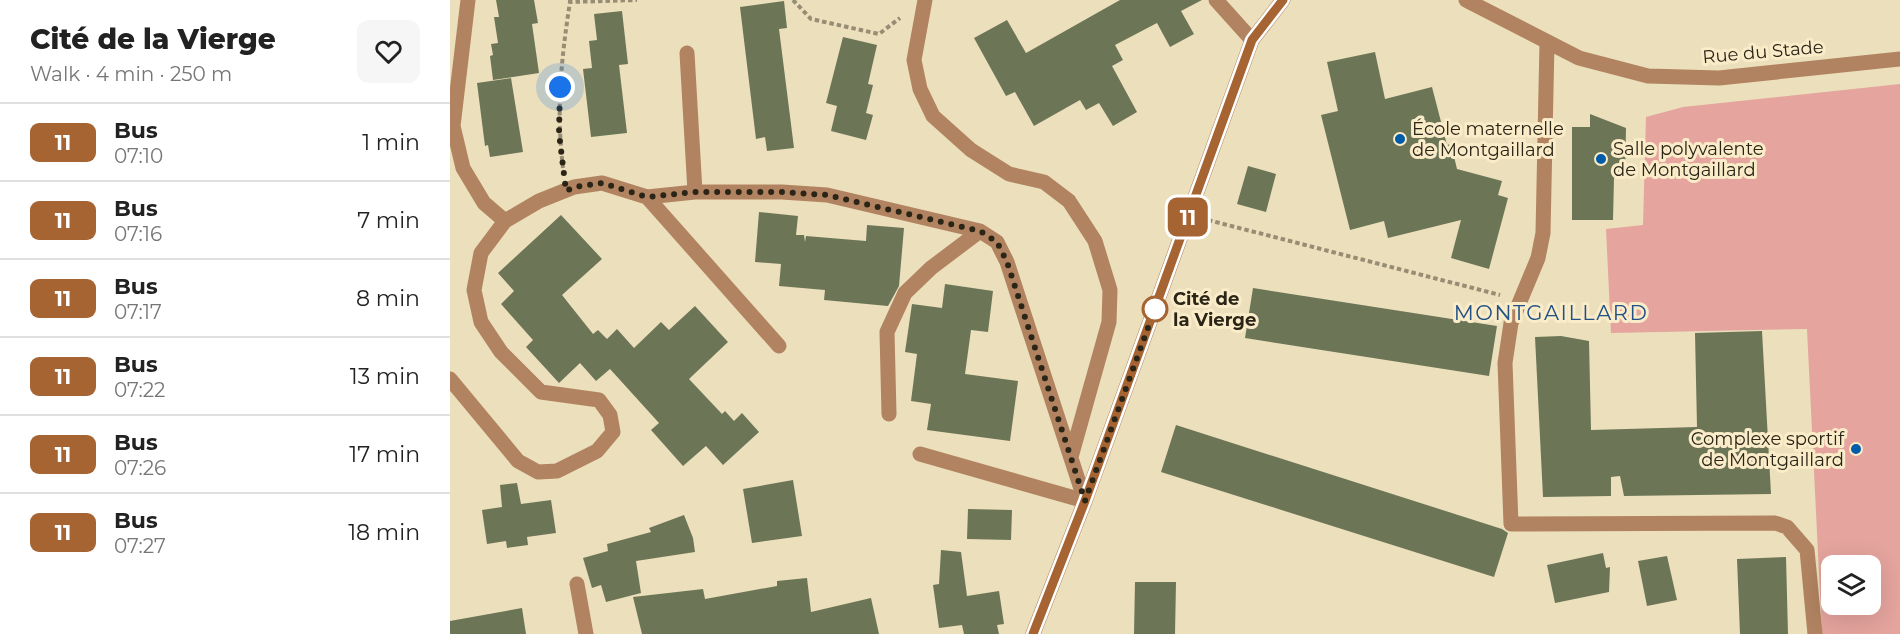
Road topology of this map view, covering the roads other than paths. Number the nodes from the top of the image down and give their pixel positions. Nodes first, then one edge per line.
1 (468, 0) edge
2 (925, 0) edge
3 (1216, 0) edge
4 (1283, 0) edge
5 (1466, 0) edge
6 (1252, 40) junction
7 (1547, 42) junction
8 (687, 53) dead end
9 (1900, 59) edge
10 (451, 126) edge
11 (695, 192) junction
12 (647, 197) junction
13 (505, 220) junction
14 (980, 231) junction
15 (779, 346) dead end
16 (450, 379) edge
17 (888, 414) dead end
18 (920, 454) dead end
19 (1071, 457) junction
20 (1085, 501) junction
21 (577, 584) dead end
22 (586, 634) edge
23 (1033, 634) edge
24 (1815, 634) edge

1 - 10 street
2 - 19 street
3 - 6 street
4 - 6 street
5 - 7 street, Rue du Stade
6 - 20 street
7 - 9 street, Rue du Stade
7 - 24 street
8 - 11 street
10 - 13 street
11 - 12 street
11 - 14 street
12 - 13 street
12 - 15 street
13 - 16 street
14 - 17 street
14 - 19 street
18 - 20 street
19 - 20 street
20 - 23 street
21 - 22 street

